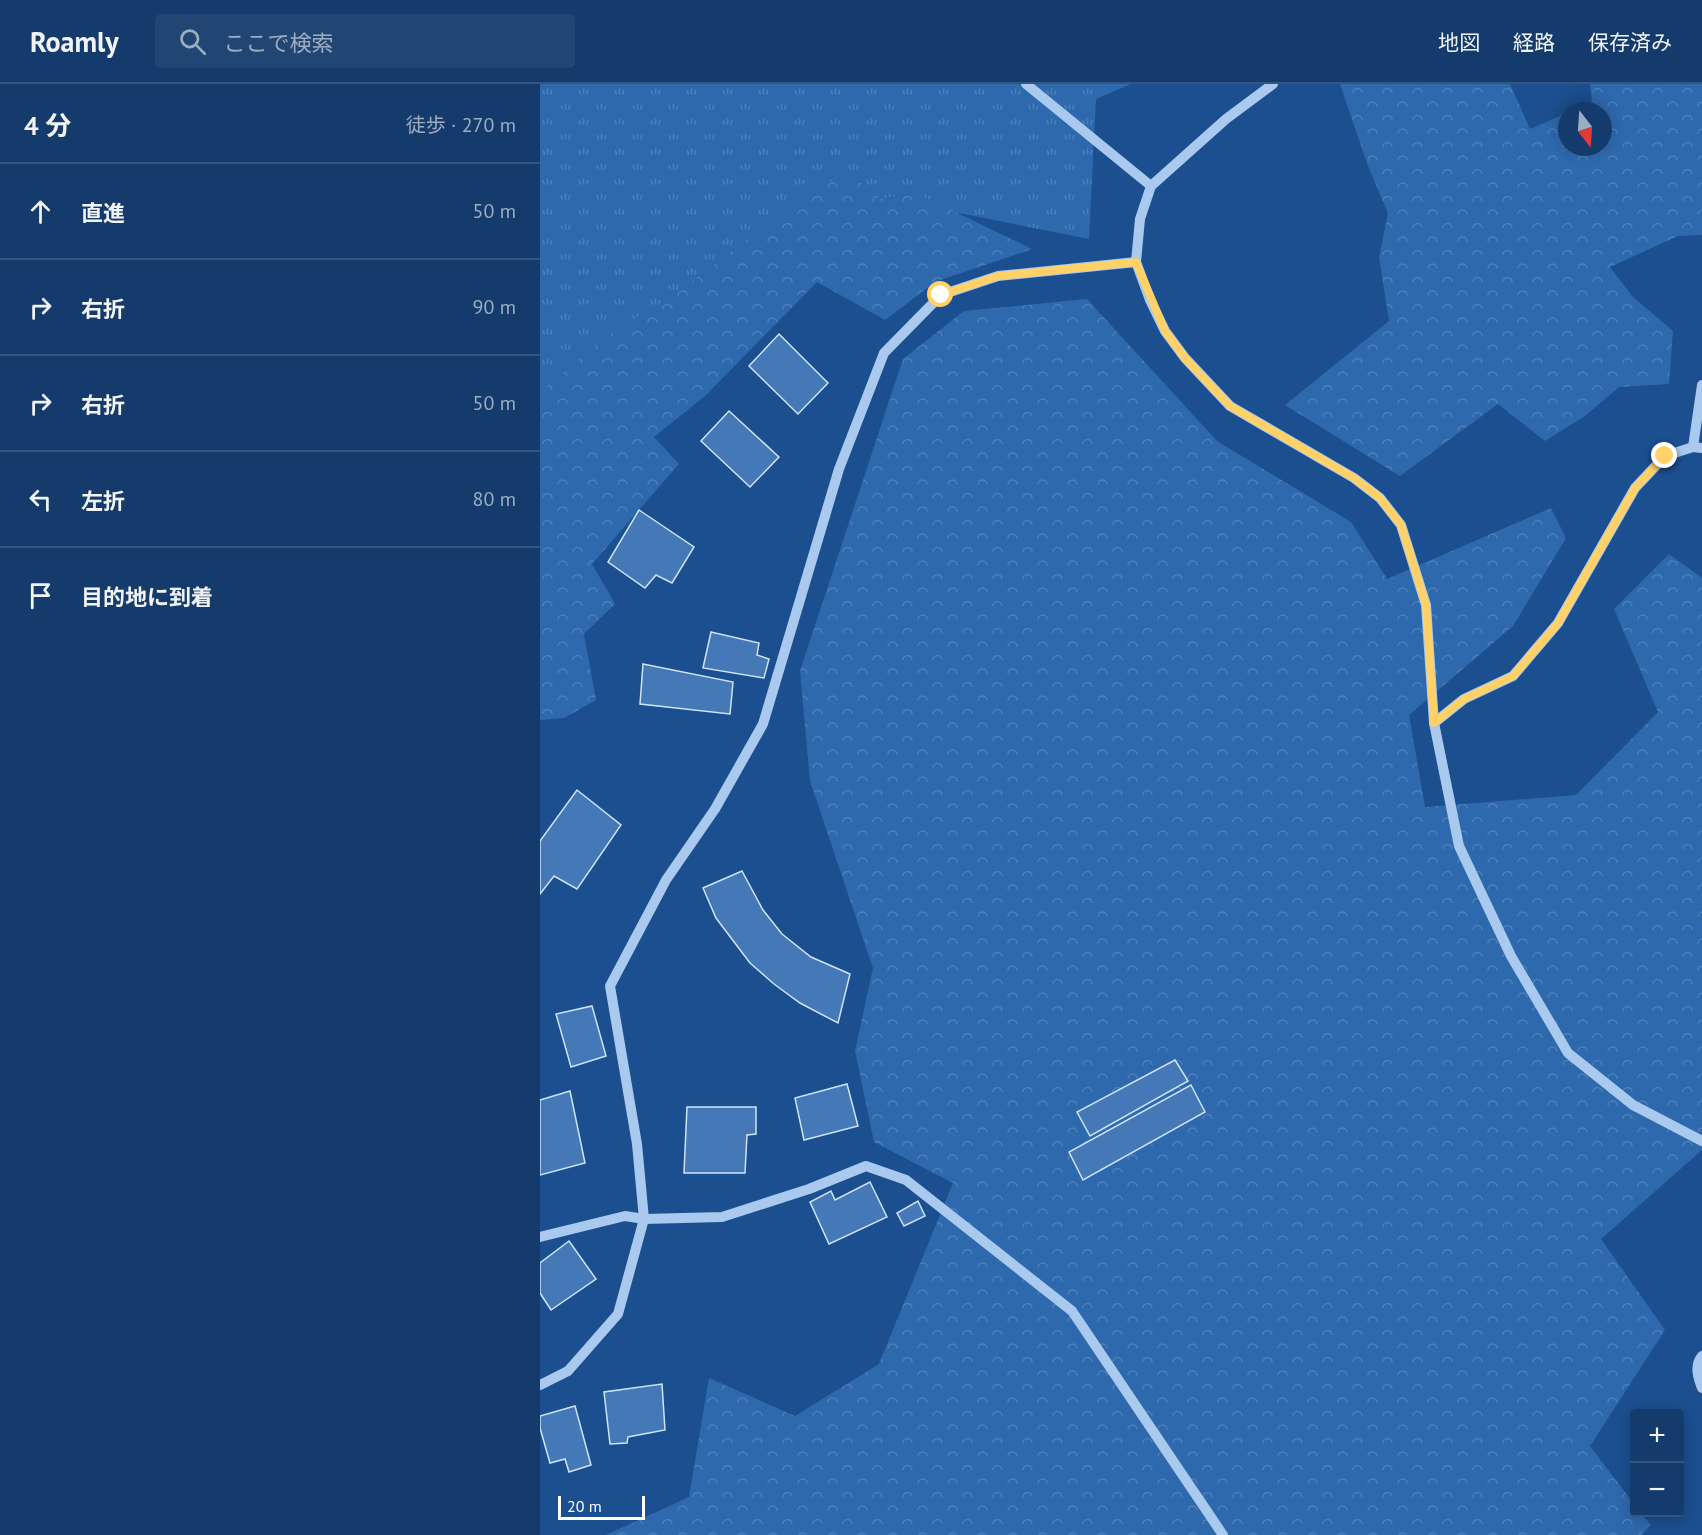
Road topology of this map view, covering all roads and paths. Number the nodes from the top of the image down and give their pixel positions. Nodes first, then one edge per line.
1 (1026, 84) edge
2 (1273, 84) edge
3 (1151, 186) junction
4 (1136, 262) junction
5 (1702, 385) edge
6 (1697, 448) edge
7 (1434, 723) junction
8 (1702, 1141) edge
9 (644, 1219) junction
10 (540, 1237) edge
11 (1702, 1356) edge
12 (540, 1386) edge
13 (1702, 1388) edge
14 (1223, 1535) edge

1 - 3 street
2 - 3 street
3 - 4 street
4 - 7 street
4 - 9 street
5 - 6 street
6 - 7 street
7 - 8 street
9 - 10 street
9 - 12 street
9 - 14 street
11 - 13 street

